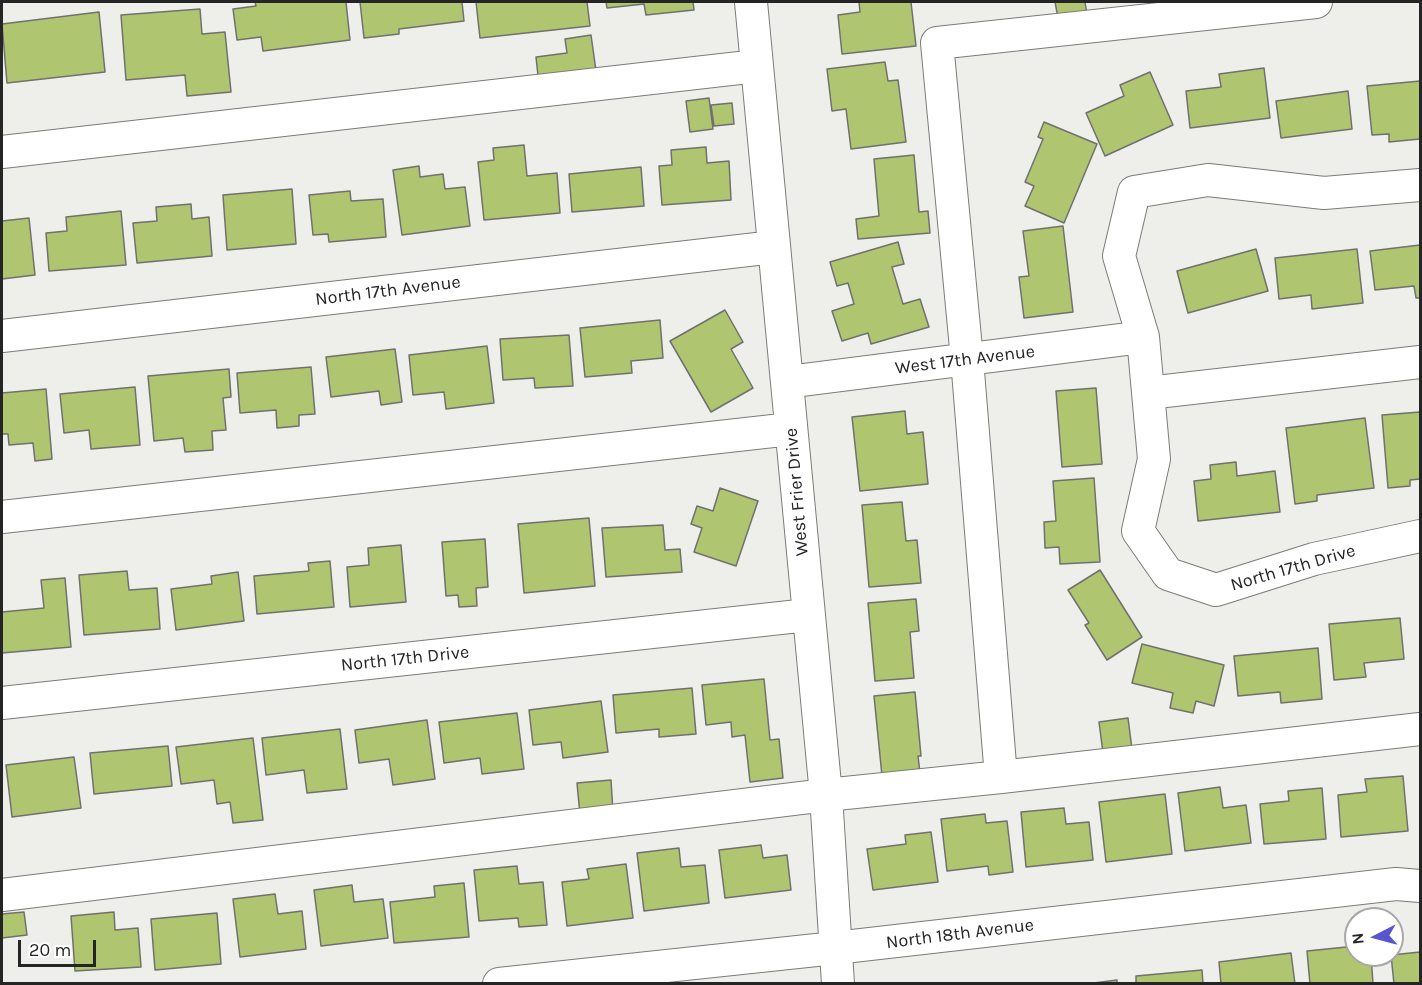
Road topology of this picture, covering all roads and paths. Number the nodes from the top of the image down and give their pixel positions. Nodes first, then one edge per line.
1 (751, 2) edge
2 (1316, 2) edge
3 (757, 66) junction
4 (2, 152) edge
5 (1420, 185) edge
6 (774, 247) junction
7 (2, 336) edge
8 (1143, 337) junction
9 (967, 359) junction
10 (1420, 362) edge
11 (787, 382) junction
12 (1148, 393) junction
13 (791, 429) junction
14 (2, 517) edge
15 (1420, 536) edge
16 (808, 615) junction
17 (2, 703) edge
18 (1420, 729) edge
19 (1001, 777) junction
20 (826, 795) junction
21 (1420, 886) edge
22 (2, 895) edge
23 (835, 948) junction
24 (499, 984) edge
25 (838, 984) edge

1 - 3 street, West Frier Drive
2 - 9 street
3 - 4 street
3 - 6 street, West Frier Drive
5 - 8 street
6 - 7 street, North 17th Avenue
6 - 11 street, West Frier Drive
8 - 9 street, West 17th Avenue
8 - 12 street
9 - 11 street, West 17th Avenue
9 - 19 street
10 - 12 street
11 - 13 street, West Frier Drive
12 - 15 street, North 17th Drive
13 - 14 street
13 - 16 street, West Frier Drive
16 - 17 street, North 17th Drive
16 - 20 street, West Frier Drive
18 - 19 street
19 - 20 street
20 - 22 street
20 - 23 street, West Frier Drive
21 - 23 street, North 18th Avenue
23 - 24 street, North 18th Avenue
23 - 25 street, West Frier Drive

